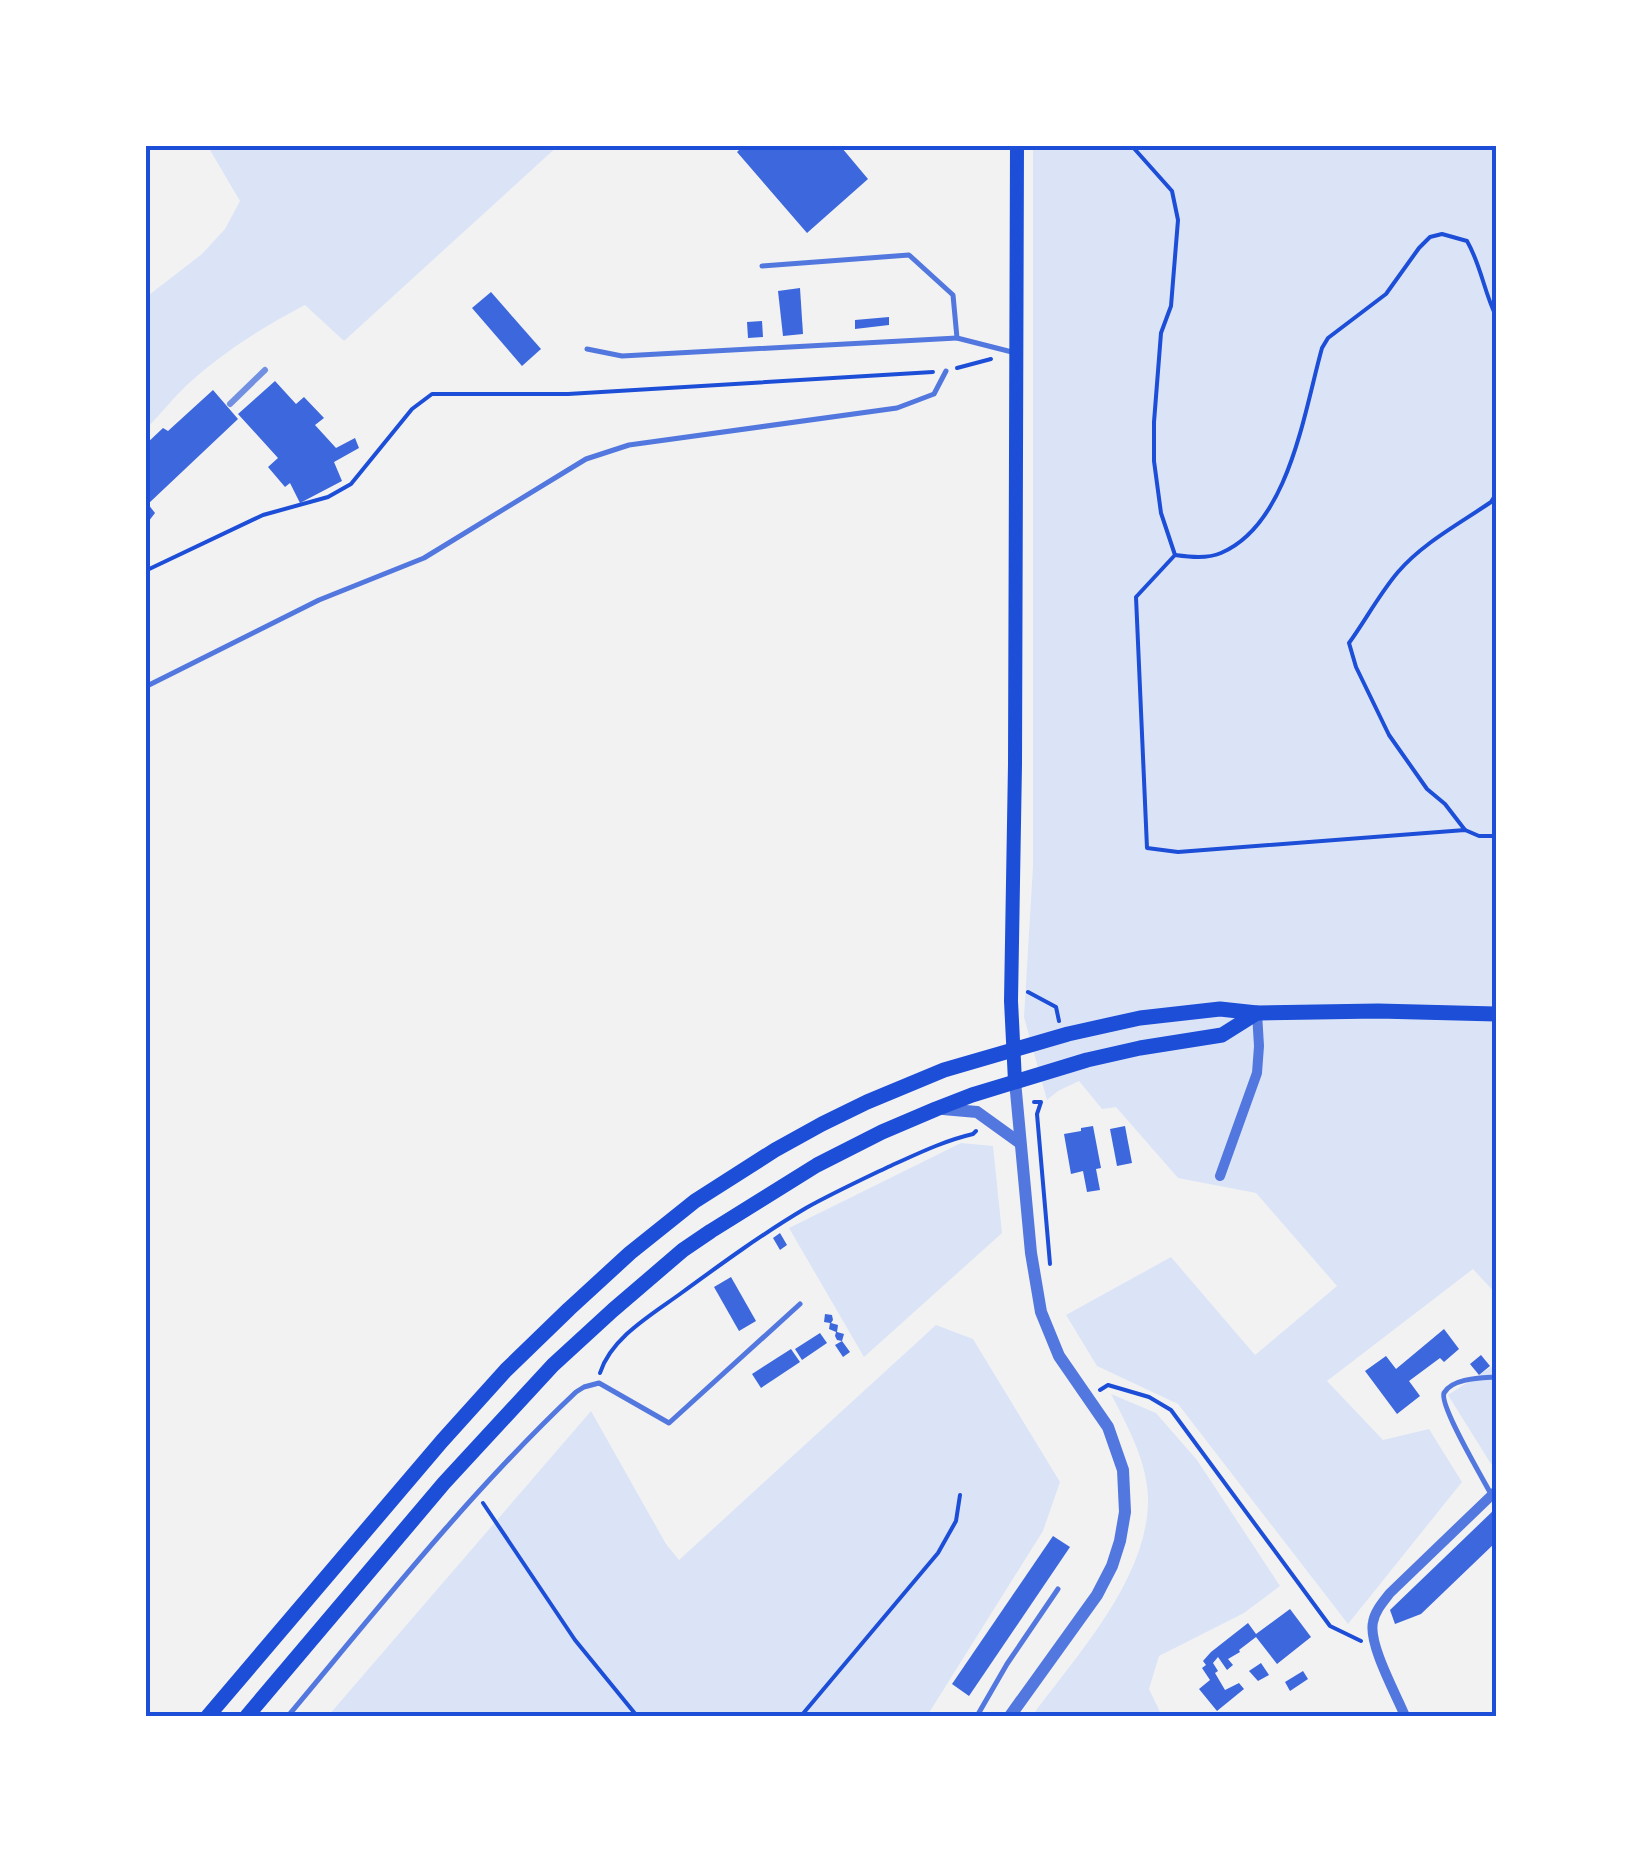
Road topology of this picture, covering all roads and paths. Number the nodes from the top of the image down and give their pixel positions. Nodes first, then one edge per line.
1 (1017, 145) edge
2 (1131, 145) edge
3 (762, 266) dead end
4 (1496, 316) edge
5 (958, 338) junction
6 (587, 349) dead end
7 (1015, 352) junction
8 (946, 372) junction
9 (1496, 494) edge
10 (1175, 556) junction
11 (145, 570) edge
12 (145, 687) edge
13 (1465, 830) junction
14 (1496, 836) edge
15 (1257, 1013) junction
16 (1496, 1014) edge
17 (1013, 1049) junction
18 (1015, 1081) junction
19 (1017, 1104) junction
20 (936, 1109) junction
21 (986, 1117) junction
22 (1020, 1143) junction
23 (1220, 1176) dead end
24 (1052, 1277) dead end
25 (800, 1304) dead end
26 (1496, 1377) edge
27 (599, 1383) junction
28 (1087, 1397) junction
29 (1494, 1492) edge
30 (478, 1495) junction
31 (960, 1495) dead end
32 (1058, 1589) dead end
33 (1377, 1649) junction
34 (208, 1716) edge
35 (247, 1716) edge
36 (288, 1716) edge
37 (637, 1716) edge
38 (801, 1716) edge
39 (977, 1716) edge
40 (1010, 1716) edge
41 (1405, 1716) edge

1 - 7 main road
2 - 10 path
3 - 5 lane
4 - 10 path
5 - 6 lane
5 - 7 lane
7 - 8 path
7 - 17 main road
8 - 11 path
8 - 12 lane
9 - 13 path
10 - 13 path
13 - 14 path
15 - 16 main road
15 - 17 main road
15 - 18 main road
15 - 23 street
17 - 18 main road
17 - 34 main road
18 - 19 street
18 - 20 main road
19 - 22 street
19 - 24 path
20 - 21 street
20 - 35 main road
21 - 22 street
21 - 27 path
22 - 28 street
25 - 27 lane
26 - 29 lane
27 - 30 lane
28 - 33 path
28 - 40 street
29 - 33 street
30 - 36 lane
30 - 37 path
31 - 38 path
32 - 39 lane
33 - 41 street

